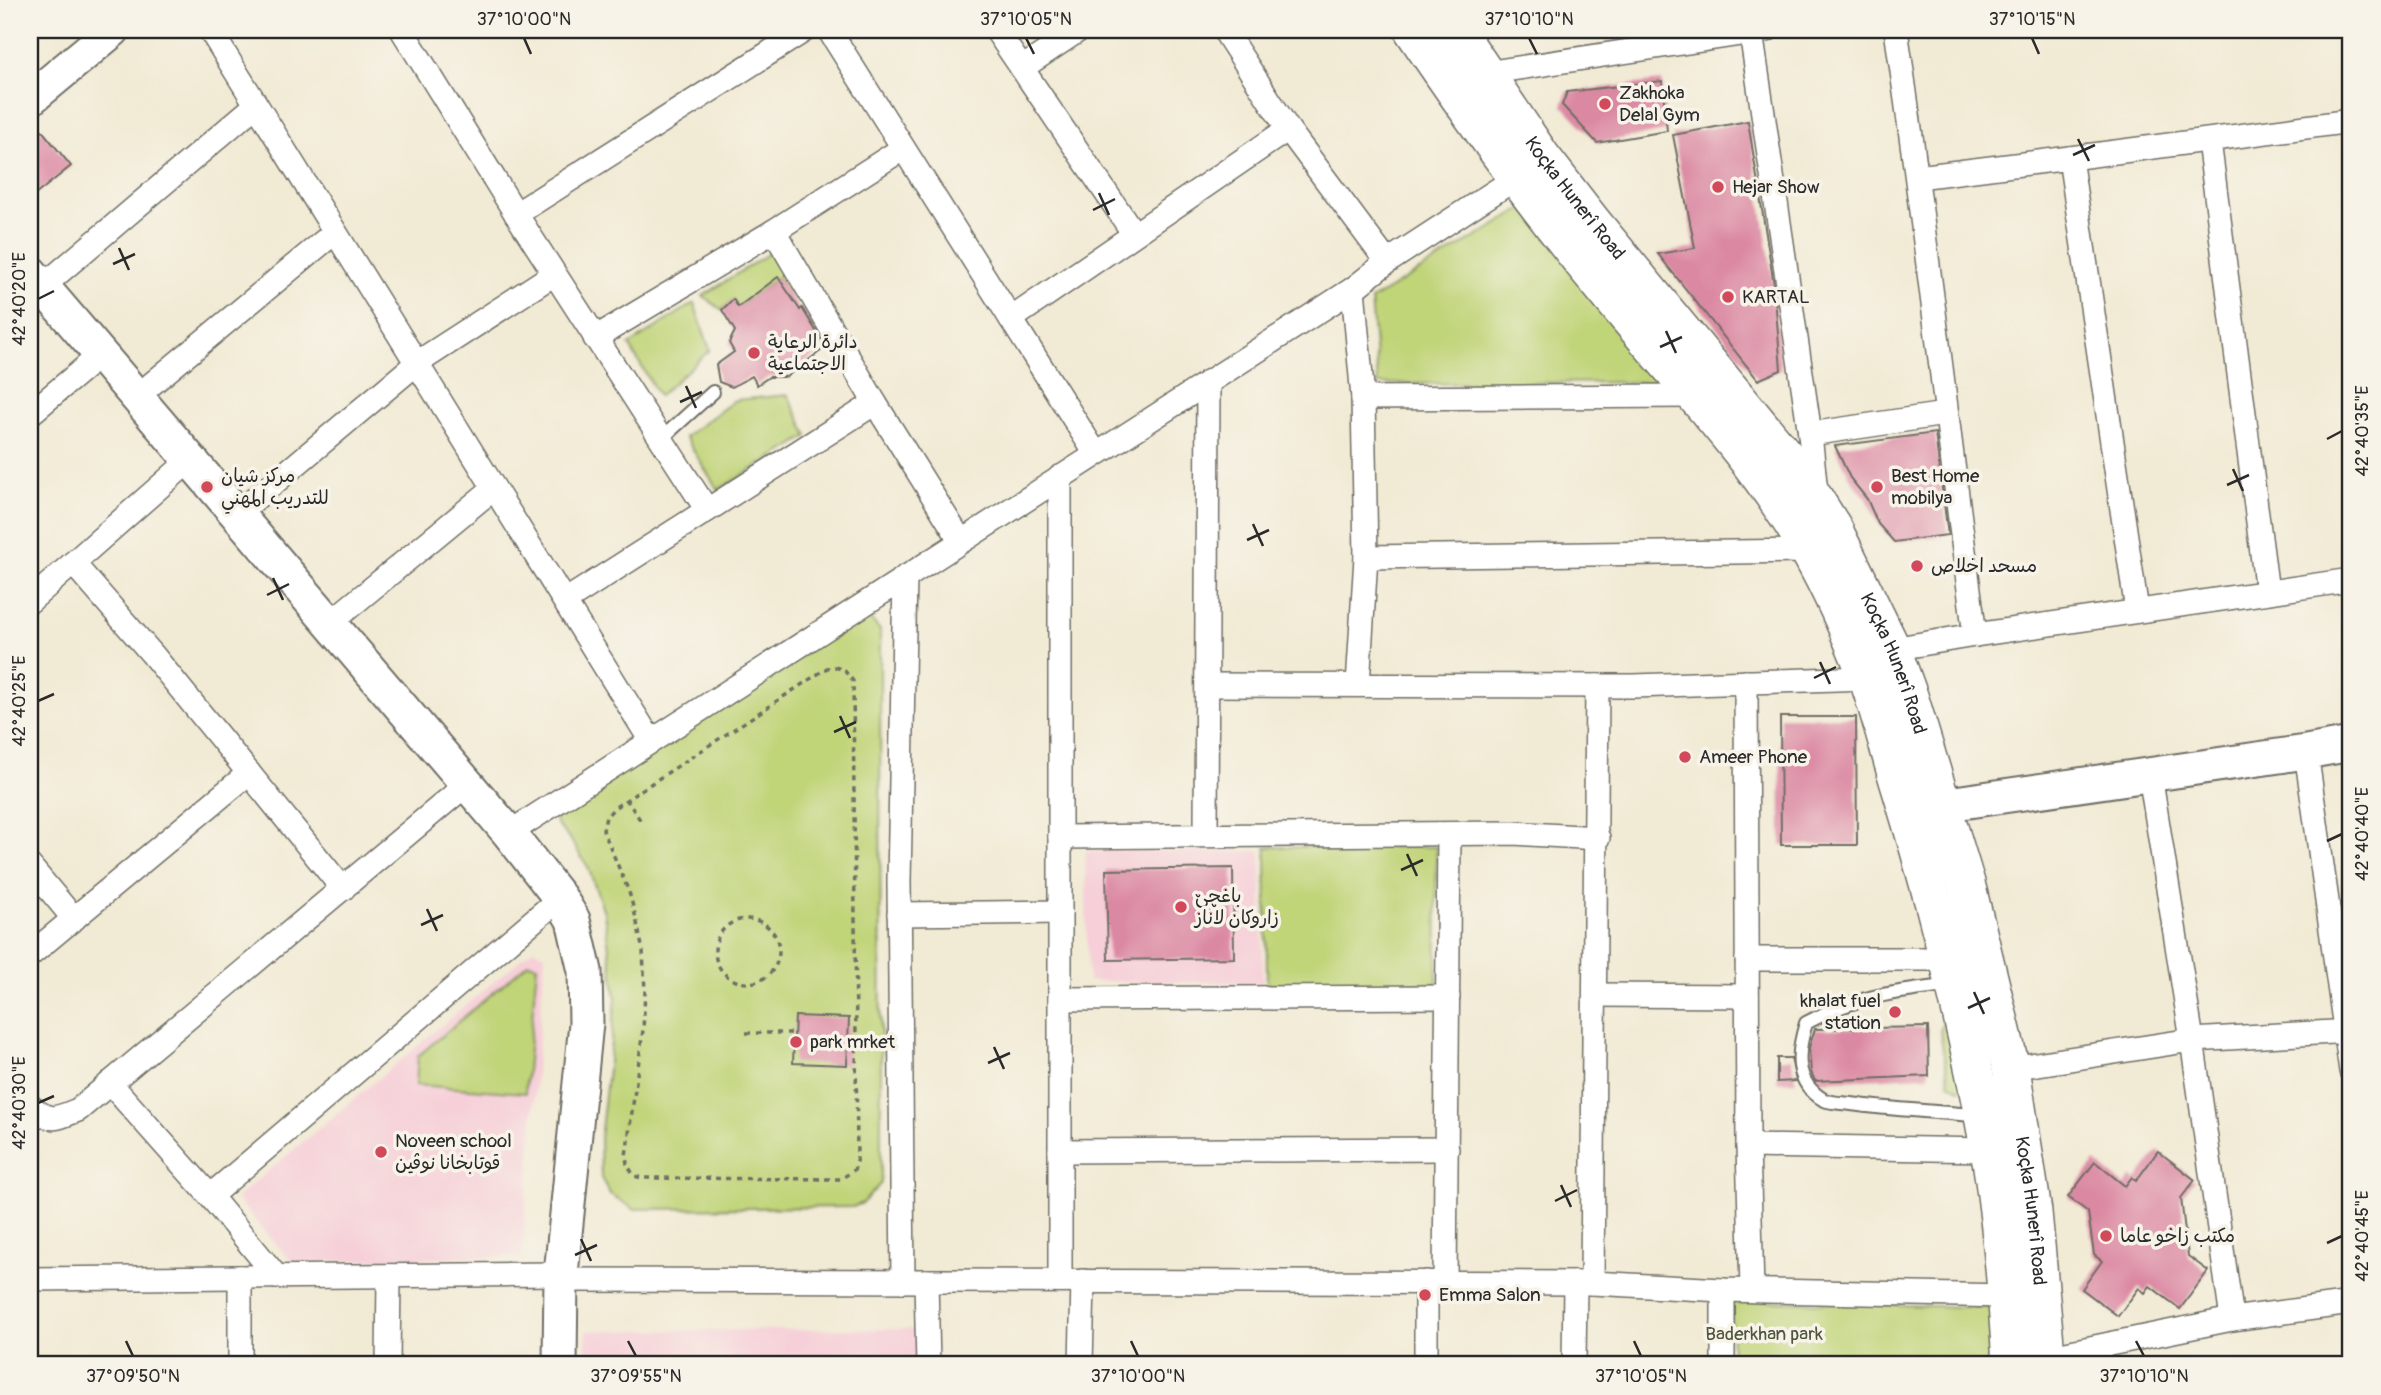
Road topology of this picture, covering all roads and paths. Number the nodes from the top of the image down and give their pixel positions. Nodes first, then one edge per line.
1 (113, 30) edge
2 (209, 30) edge
3 (402, 30) edge
4 (829, 30) edge
5 (996, 30) edge
6 (1079, 30) edge
7 (1224, 30) edge
8 (1413, 30) edge
9 (1456, 30) edge
10 (1896, 30) edge
11 (1759, 31) edge
12 (790, 34) edge
13 (1022, 68) junction
14 (1485, 73) junction
15 (30, 99) edge
16 (256, 105) junction
17 (2351, 121) edge
18 (1288, 129) junction
19 (2209, 141) junction
20 (902, 149) junction
21 (2070, 158) junction
22 (1918, 177) junction
23 (1517, 178) junction
24 (516, 214) junction
25 (774, 231) junction
26 (335, 232) junction
27 (1134, 234) junction
28 (1387, 262) junction
29 (554, 274) junction
30 (36, 279) edge
31 (1353, 289) junction
32 (1011, 318) junction
33 (595, 338) junction
34 (100, 355) junction
35 (417, 363) junction
36 (1208, 382) junction
37 (713, 392) dead end
38 (1694, 396) junction
39 (136, 397) junction
40 (1363, 397) junction
41 (875, 403) junction
42 (30, 414) edge
43 (1945, 414) junction
44 (1810, 434) junction
45 (660, 439) junction
46 (1096, 454) junction
47 (190, 460) junction
48 (1060, 477) junction
49 (494, 488) junction
50 (1816, 499) junction
51 (707, 510) junction
52 (237, 514) junction
53 (961, 541) junction
54 (1808, 551) junction
55 (1366, 557) junction
56 (73, 563) junction
57 (905, 577) junction
58 (2351, 580) edge
59 (2267, 592) junction
60 (30, 601) edge
61 (565, 601) junction
62 (2137, 611) junction
63 (330, 623) junction
64 (1975, 635) junction
65 (1892, 649) junction
66 (1867, 678) junction
67 (1746, 682) junction
68 (1208, 685) junction
69 (1358, 685) junction
70 (1597, 686) junction
71 (651, 741) junction
72 (2351, 744) edge
73 (2306, 752) junction
74 (249, 773) junction
75 (2150, 775) junction
76 (467, 785) junction
77 (626, 799) junction
78 (1941, 805) junction
79 (641, 821) dead end
80 (509, 833) junction
81 (1449, 834) junction
82 (1206, 835) junction
83 (1060, 836) junction
84 (1598, 838) junction
85 (30, 866) edge
86 (343, 888) junction
87 (560, 898) junction
88 (1060, 912) junction
89 (899, 914) junction
90 (74, 919) junction
91 (30, 955) edge
92 (715, 957) joint
93 (1747, 959) junction
94 (1950, 972) junction
95 (1595, 995) junction
96 (1747, 996) junction
97 (1448, 998) junction
98 (1060, 999) junction
99 (2349, 1031) edge
100 (746, 1033) dead end
101 (795, 1033) dead end
102 (2192, 1040) junction
103 (2011, 1068) junction
104 (2351, 1071) edge
105 (110, 1083) junction
106 (30, 1106) edge
107 (1986, 1133) junction
108 (1748, 1146) junction
109 (1447, 1149) junction
110 (1060, 1151) junction
111 (210, 1196) junction
112 (2033, 1212) junction
113 (1998, 1218) junction
114 (389, 1276) junction
115 (240, 1277) junction
116 (277, 1277) junction
117 (561, 1277) junction
118 (30, 1279) edge
119 (903, 1281) junction
120 (926, 1281) junction
121 (1072, 1281) junction
122 (1436, 1282) junction
123 (1584, 1283) junction
124 (1723, 1290) junction
125 (1752, 1290) junction
126 (2007, 1296) junction
127 (2351, 1303) edge
128 (2232, 1320) junction
129 (2046, 1361) edge
130 (1933, 1363) edge
131 (240, 1365) edge
132 (388, 1365) edge
133 (560, 1365) edge
134 (928, 1365) edge
135 (1081, 1365) edge
136 (1426, 1365) edge
137 (1574, 1365) edge
138 (1723, 1365) edge
139 (1833, 1365) edge
140 (1952, 1365) edge
141 (2011, 1365) edge

1 - 15 street
2 - 16 street
3 - 24 street
4 - 20 street
5 - 13 street
6 - 13 street
7 - 18 street
8 - 23 main road
9 - 14 main road, Koçka Hunerî Road
10 - 22 street
11 - 14 street
11 - 44 street
12 - 24 street
13 - 27 street
14 - 50 main road, Koçka Hunerî Road
16 - 26 street
16 - 30 street
17 - 19 street
18 - 27 street
18 - 28 street
19 - 21 street
19 - 59 street
20 - 25 street
20 - 32 street
21 - 22 street
21 - 62 street
22 - 43 street
23 - 28 street
23 - 38 main road
24 - 29 street
25 - 33 street
25 - 41 street
26 - 35 street
26 - 39 street
27 - 32 street
28 - 31 street
29 - 33 street
29 - 35 street
30 - 34 street
31 - 36 street
31 - 40 street
32 - 46 street
33 - 45 street
34 - 39 street
34 - 42 street
35 - 49 street
35 - 52 street
36 - 46 street
36 - 68 street
37 - 45 lane
38 - 40 street
38 - 54 main road
39 - 47 street
40 - 55 street
41 - 51 street
41 - 53 street
43 - 44 street
43 - 64 street
44 - 50 street
45 - 51 street
46 - 48 street
47 - 52 street
47 - 56 street
48 - 53 street
48 - 83 street
49 - 61 street
49 - 63 street
50 - 65 main road, Koçka Hunerî Road
51 - 61 street
52 - 63 street
53 - 57 street
54 - 55 street
54 - 66 main road
55 - 69 street
56 - 60 street
56 - 74 street
57 - 71 street
57 - 89 street
58 - 59 street
59 - 62 street
61 - 71 street
62 - 64 street
63 - 76 street
64 - 65 street
65 - 78 main road, Koçka Hunerî Road
66 - 67 street
66 - 94 main road
67 - 70 street
67 - 93 street
68 - 69 street
68 - 82 street
69 - 70 street
70 - 84 street
71 - 80 street
72 - 73 street
73 - 75 street
73 - 99 street
74 - 86 street
74 - 90 street
75 - 78 street
75 - 102 street
76 - 80 street
76 - 86 street
77 - 77 path
77 - 79 path
78 - 103 main road, Koçka Hunerî Road
80 - 87 street
81 - 82 street
81 - 84 street
81 - 97 street
82 - 83 street
83 - 88 street
84 - 95 street
85 - 90 street
86 - 105 street
87 - 111 street
87 - 117 street
88 - 89 street
88 - 98 street
89 - 119 street
90 - 91 street
92 - 92 path
93 - 94 street
93 - 96 street
94 - 107 main road
94 - 107 lane
95 - 96 street
95 - 123 street
96 - 108 street
97 - 98 street
97 - 109 street
98 - 110 street
99 - 102 street
99 - 104 street
100 - 101 path
102 - 103 street
102 - 128 street
103 - 112 main road, Koçka Hunerî Road
105 - 106 street
105 - 111 street
107 - 108 street
107 - 113 main road
108 - 125 street
109 - 110 street
109 - 122 street
110 - 121 street
111 - 116 street
112 - 113 main road
112 - 129 main road, Koçka Hunerî Road
113 - 126 main road
114 - 116 street
114 - 117 street
114 - 132 street
115 - 116 street
115 - 118 street
115 - 131 street
117 - 119 street
117 - 133 street
119 - 120 street
120 - 121 street
120 - 134 street
121 - 122 street
121 - 135 street
122 - 123 street
122 - 136 street
123 - 124 street
123 - 137 street
124 - 125 street
124 - 138 street
125 - 126 street
126 - 141 main road
127 - 128 street
128 - 129 street
130 - 139 path
130 - 140 path

